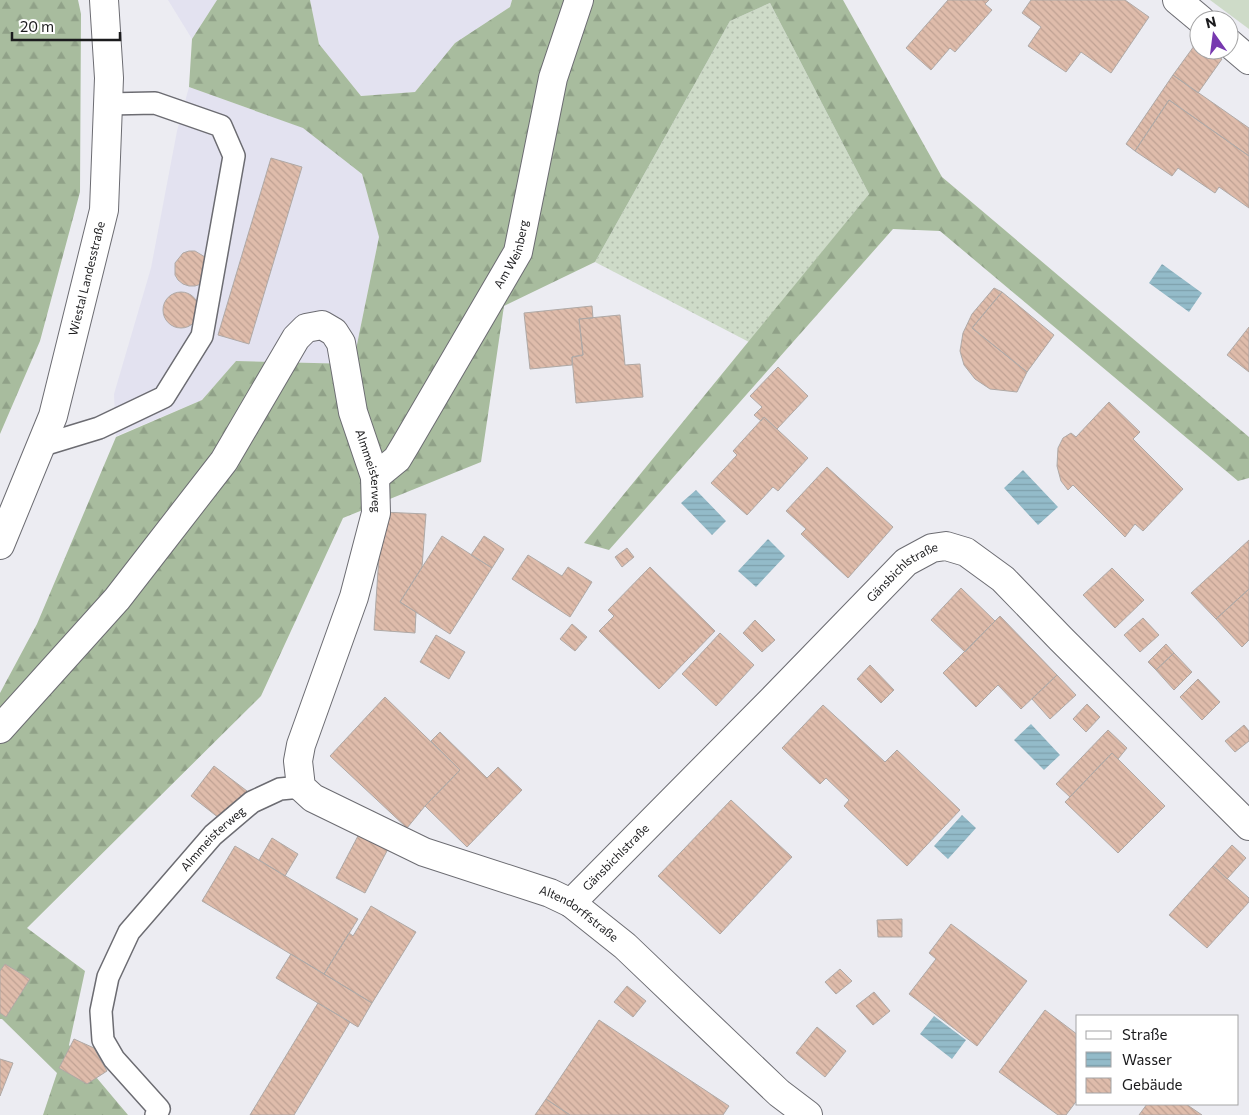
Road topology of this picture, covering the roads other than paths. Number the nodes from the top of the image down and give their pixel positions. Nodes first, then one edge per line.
1 (104, 0) edge
2 (579, 0) edge
3 (1177, 0) edge
4 (1189, 10) edge
5 (1239, 52) edge
6 (1249, 60) edge
7 (108, 104) junction
8 (40, 446) junction
9 (375, 477) junction
10 (0, 545) edge
11 (0, 729) edge
12 (301, 787) junction
13 (1249, 826) edge
14 (571, 903) junction
15 (156, 1115) edge
16 (808, 1115) edge

1 - 7 street, Wiestal Landesstraße
2 - 9 street, Am Weinberg
3 - 4 street
5 - 6 street
7 - 8 street, Wiestal Landesstraße
7 - 8 lane
8 - 10 street, Wiestal Landesstraße
9 - 11 street, Almmeisterweg
9 - 12 street, Almmeisterweg
12 - 14 street, Altendorffstraße
12 - 15 lane, Almmeisterweg
13 - 14 street, Gänsbichlstraße
14 - 16 street, Altendorffstraße

